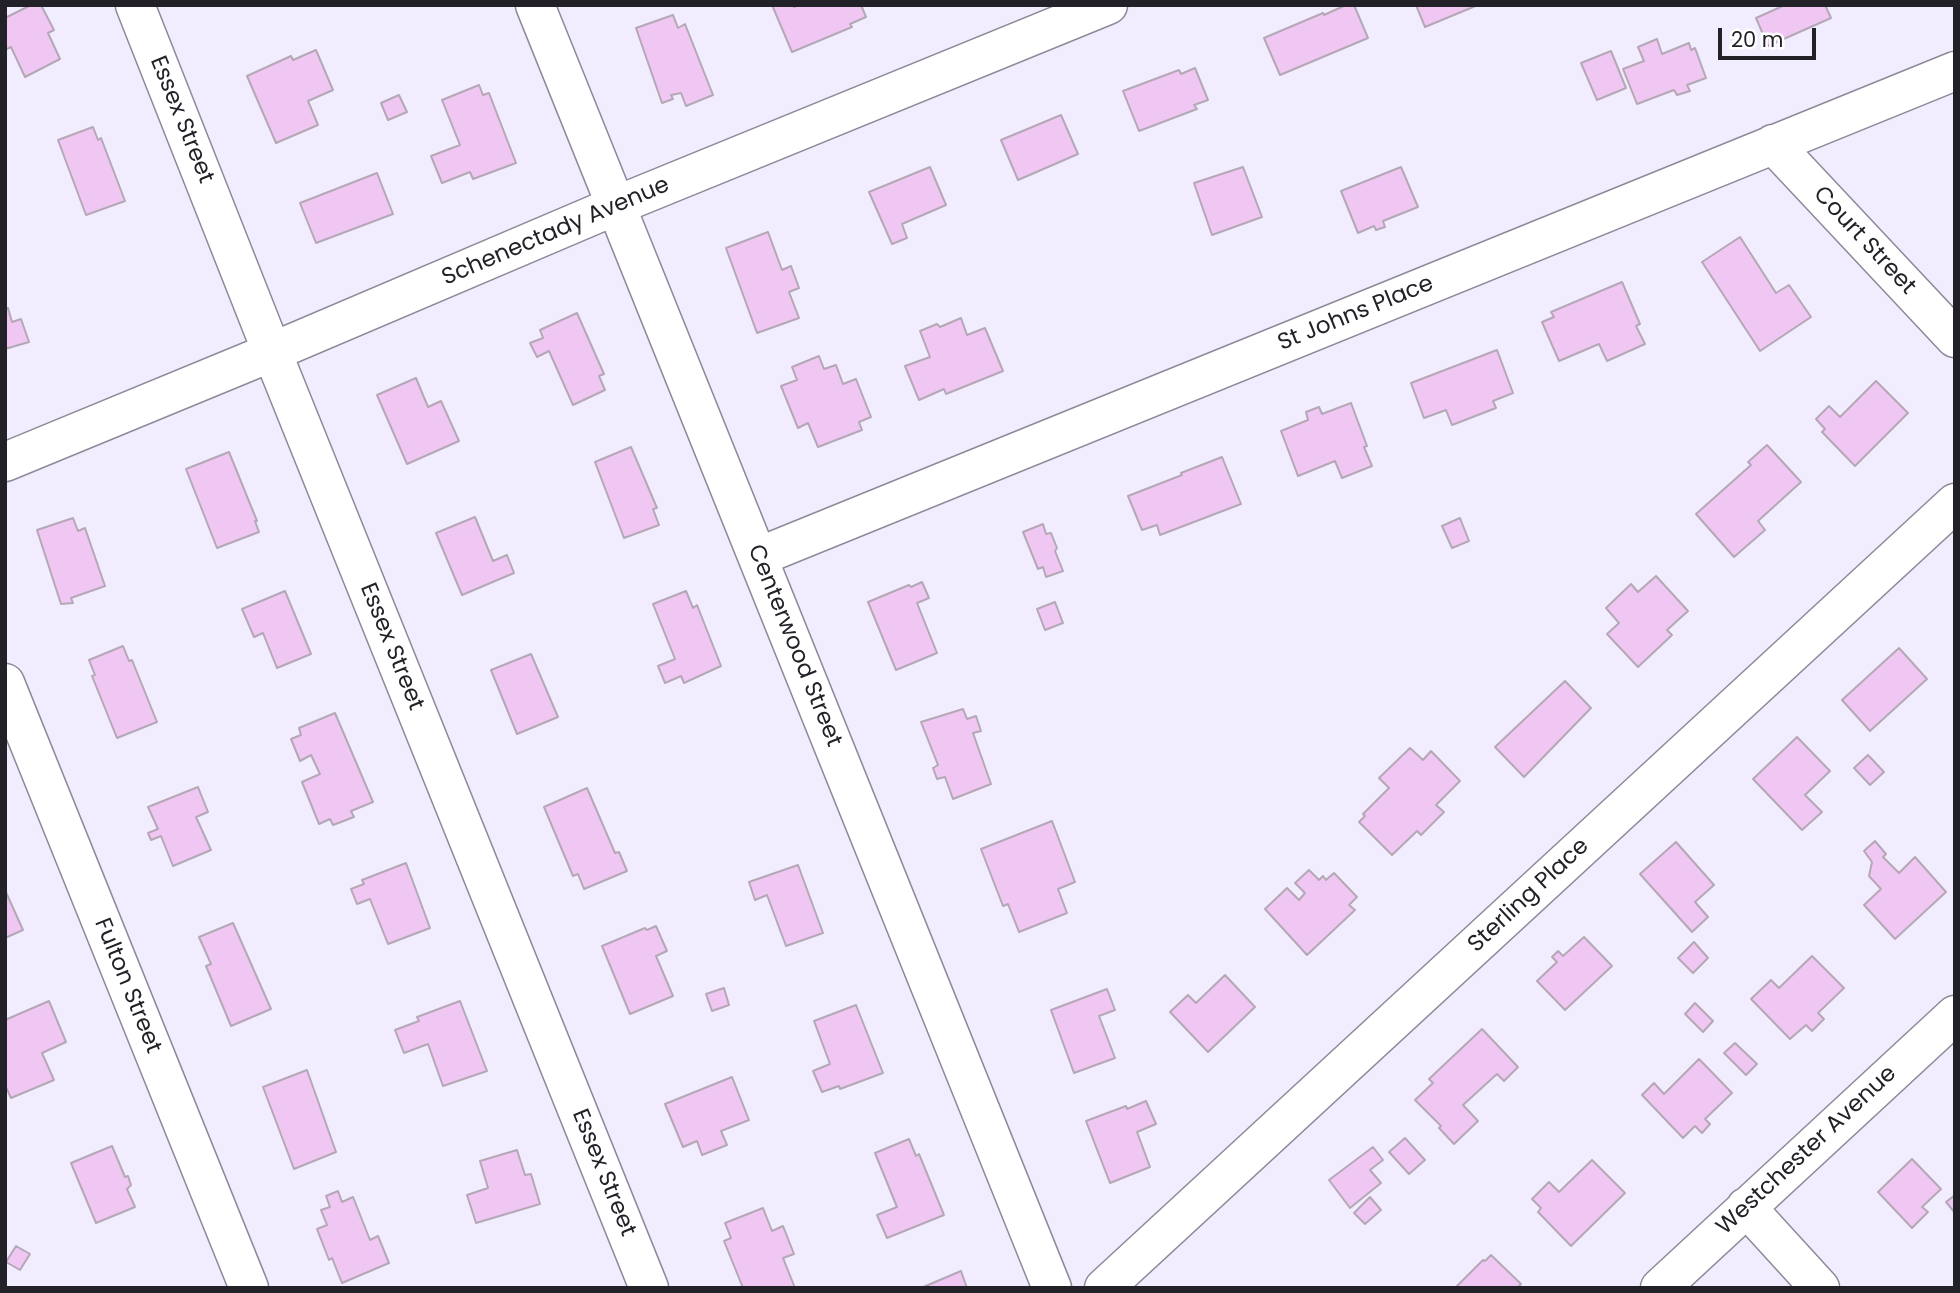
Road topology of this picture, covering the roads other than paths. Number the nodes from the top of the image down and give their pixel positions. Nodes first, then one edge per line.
1 (135, 5) edge
2 (535, 5) edge
3 (1108, 5) edge
4 (1955, 71) edge
5 (1773, 144) junction
6 (615, 206) junction
7 (1955, 338) edge
8 (272, 352) junction
9 (5, 462) edge
10 (1955, 503) edge
11 (758, 557) junction
12 (5, 683) edge
13 (1955, 1015) edge
14 (1746, 1207) junction
15 (249, 1288) edge
16 (649, 1288) edge
17 (1052, 1288) edge
18 (1104, 1288) edge
19 (1660, 1288) edge
20 (1820, 1288) edge

1 - 8 street, Essex Street
2 - 6 street, Centerwood Street
3 - 6 street, Schenectady Avenue
4 - 5 street, St Johns Place
5 - 7 street, Court Street
5 - 11 street, St Johns Place
6 - 8 street, Schenectady Avenue
6 - 11 street, Centerwood Street
8 - 9 street, Schenectady Avenue
8 - 16 street, Essex Street
10 - 18 street, Sterling Place
11 - 17 street, Centerwood Street
12 - 15 street, Fulton Street
13 - 14 street, Westchester Avenue
14 - 19 street, Westchester Avenue
14 - 20 street

